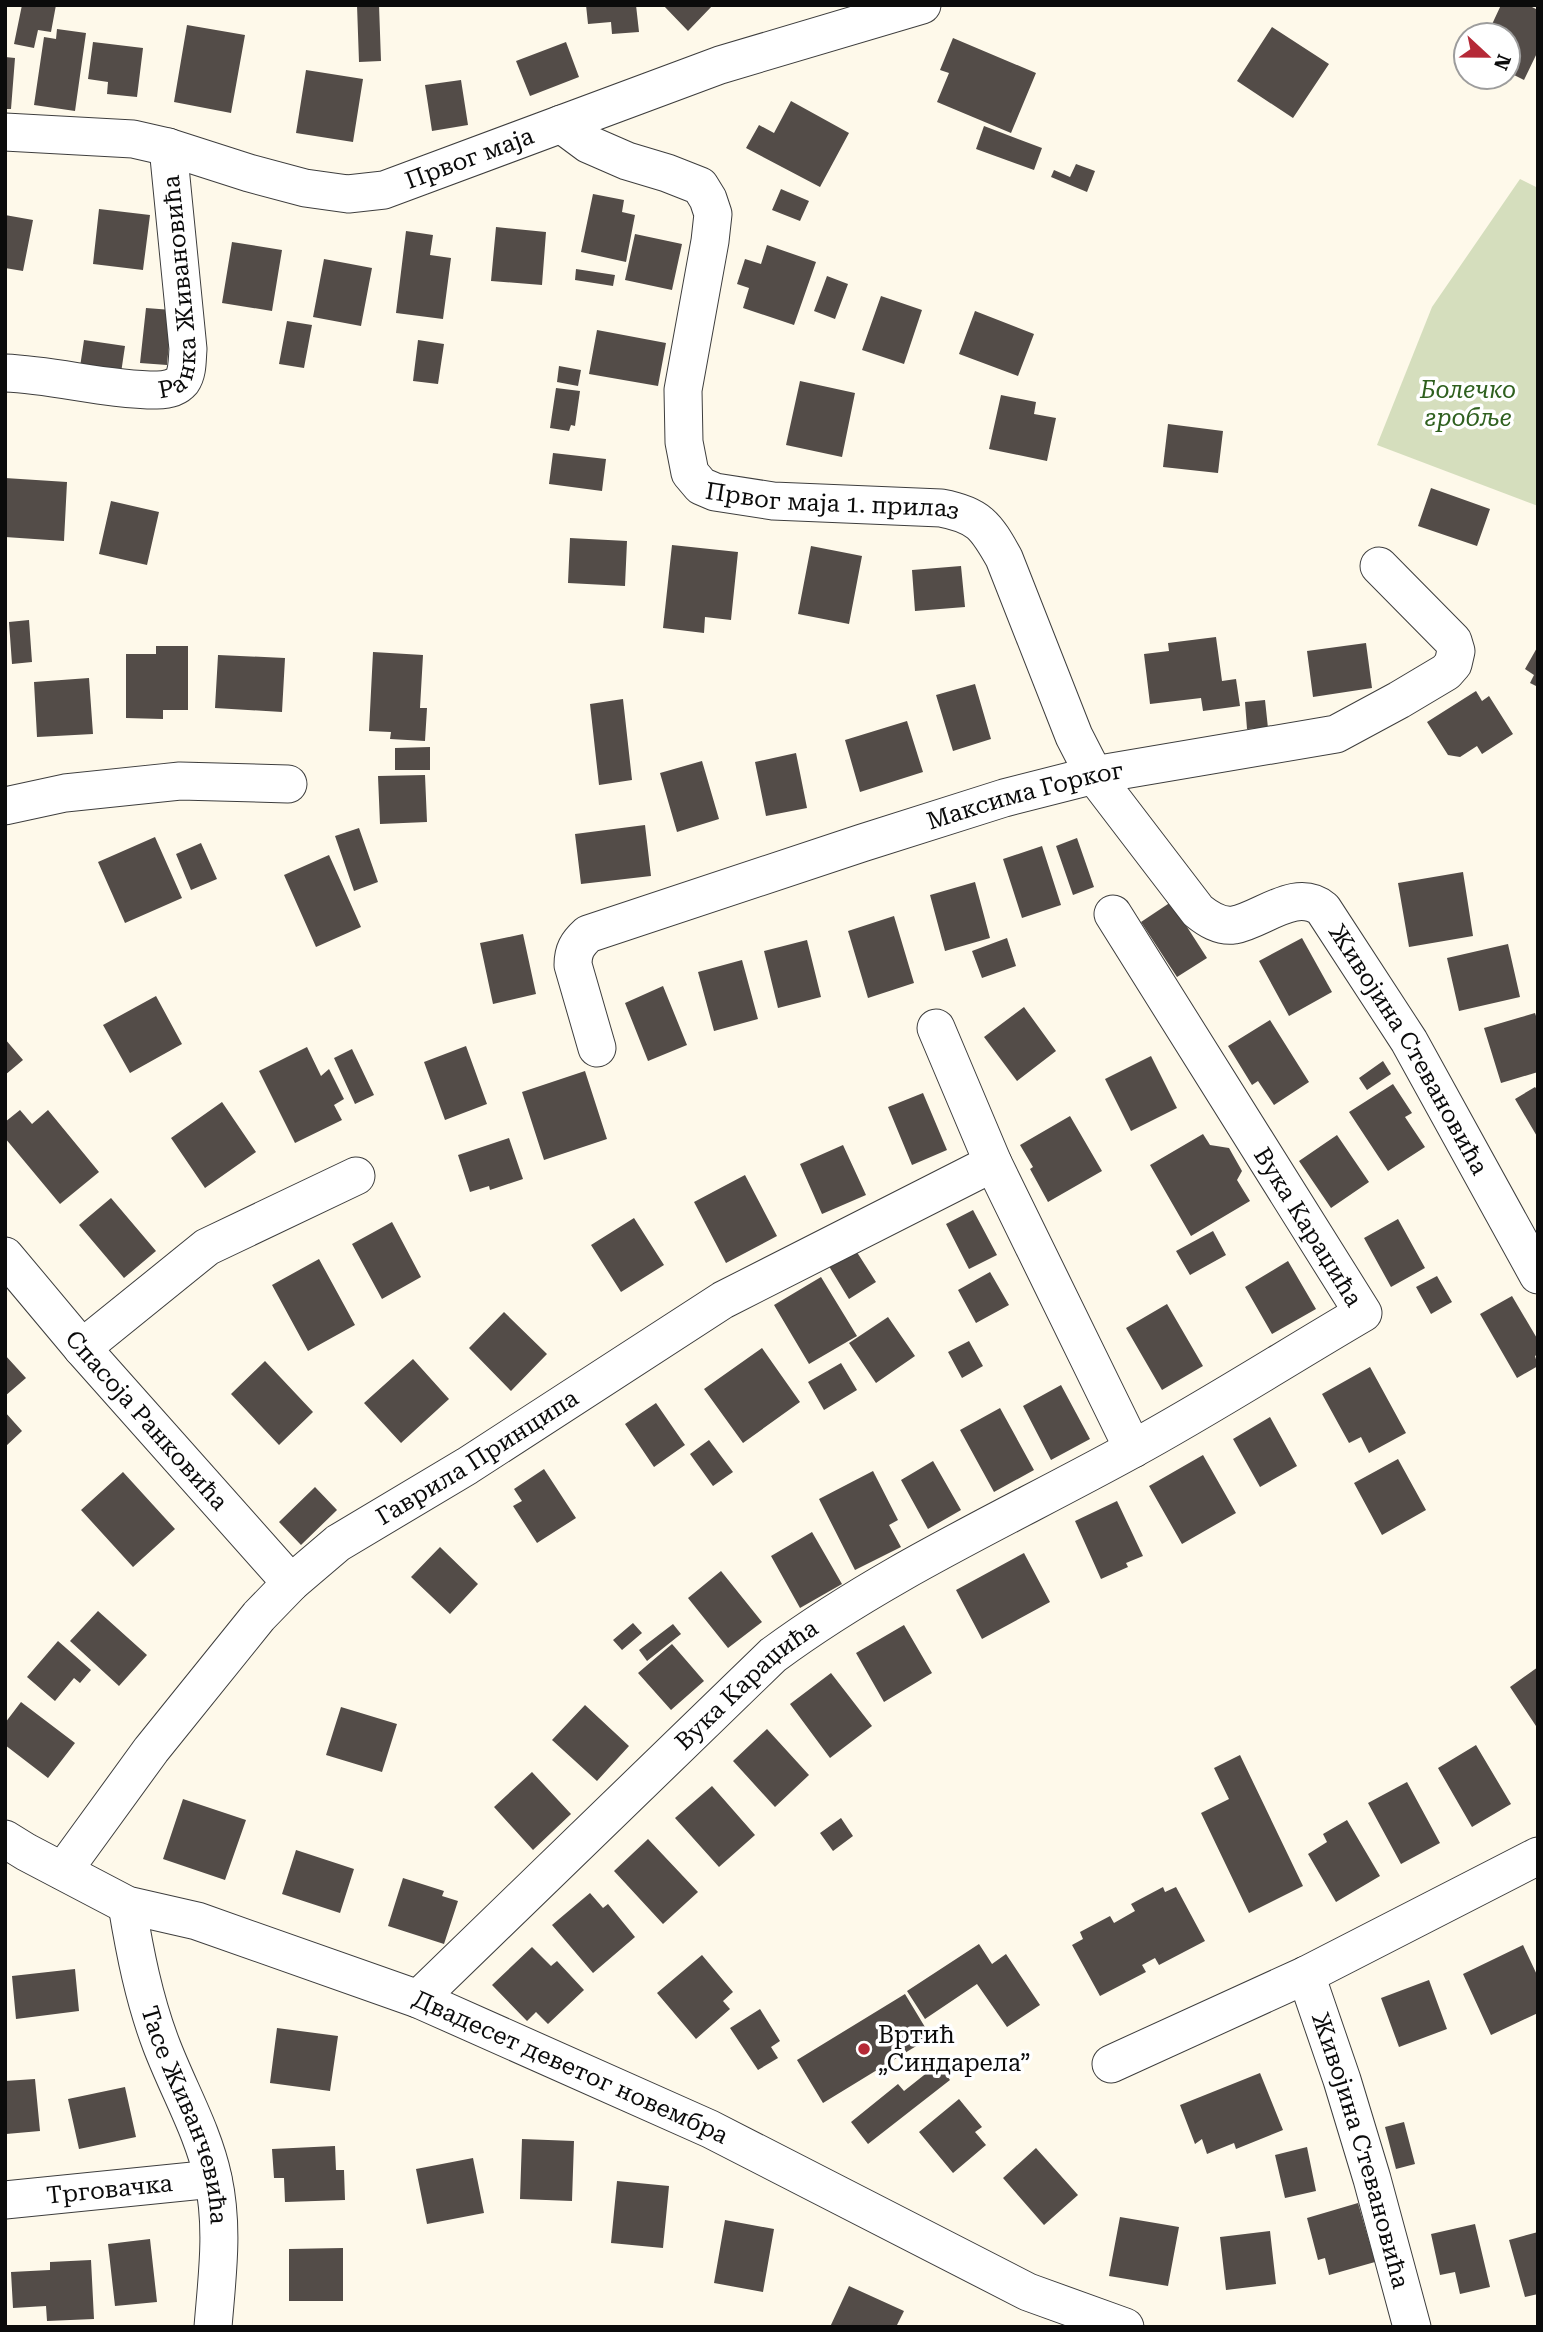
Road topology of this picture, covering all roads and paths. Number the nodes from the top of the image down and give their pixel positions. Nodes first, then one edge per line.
1 (922, 5) edge
2 (561, 124) junction
3 (5, 132) edge
4 (167, 147) junction
5 (5, 373) edge
6 (1380, 566) dead end
7 (1094, 775) junction
8 (288, 784) dead end
9 (5, 806) edge
10 (1113, 914) dead end
11 (936, 1028) dead end
12 (597, 1048) dead end
13 (993, 1163) junction
14 (356, 1176) dead end
15 (5, 1256) edge
16 (1538, 1275) edge
17 (82, 1348) junction
18 (1133, 1449) junction
19 (291, 1583) junction
20 (12, 1853) edge
21 (1538, 1856) edge
22 (63, 1871) junction
23 (127, 1905) junction
24 (1306, 1975) junction
25 (418, 1999) junction
26 (1111, 2064) dead end
27 (213, 2179) junction
28 (5, 2200) edge
29 (212, 2327) edge
30 (1125, 2327) edge
31 (1412, 2327) edge

1 - 2 street, Првог маја
2 - 4 street, Првог маја
2 - 7 street, Првог маја 1. прилаз
3 - 4 street, Првог маја
4 - 5 street, Ранка Живановића
6 - 7 street, Максима Горког
7 - 12 street, Максима Горког
7 - 16 street, Живојина Стевановића
8 - 9 street
10 - 18 street, Вука Караџића
11 - 13 street
13 - 18 street
13 - 19 street, Гаврила Принципа
14 - 17 street
15 - 17 street, Спасоја Ранковића
17 - 19 street, Спасоја Ранковића
18 - 25 street, Вука Караџића
19 - 22 street, Гаврила Принципа
20 - 22 street, Двадесет деветог новембра
21 - 24 street
22 - 23 street, Двадесет деветог новембра
23 - 25 street, Двадесет деветог новембра
23 - 27 street, Тасе Живанчевића
24 - 26 street
24 - 31 street, Живојина Стевановића
25 - 30 street, Двадесет деветог новембра
27 - 28 street, Трговачка
27 - 29 street, Тасе Живанчевића

